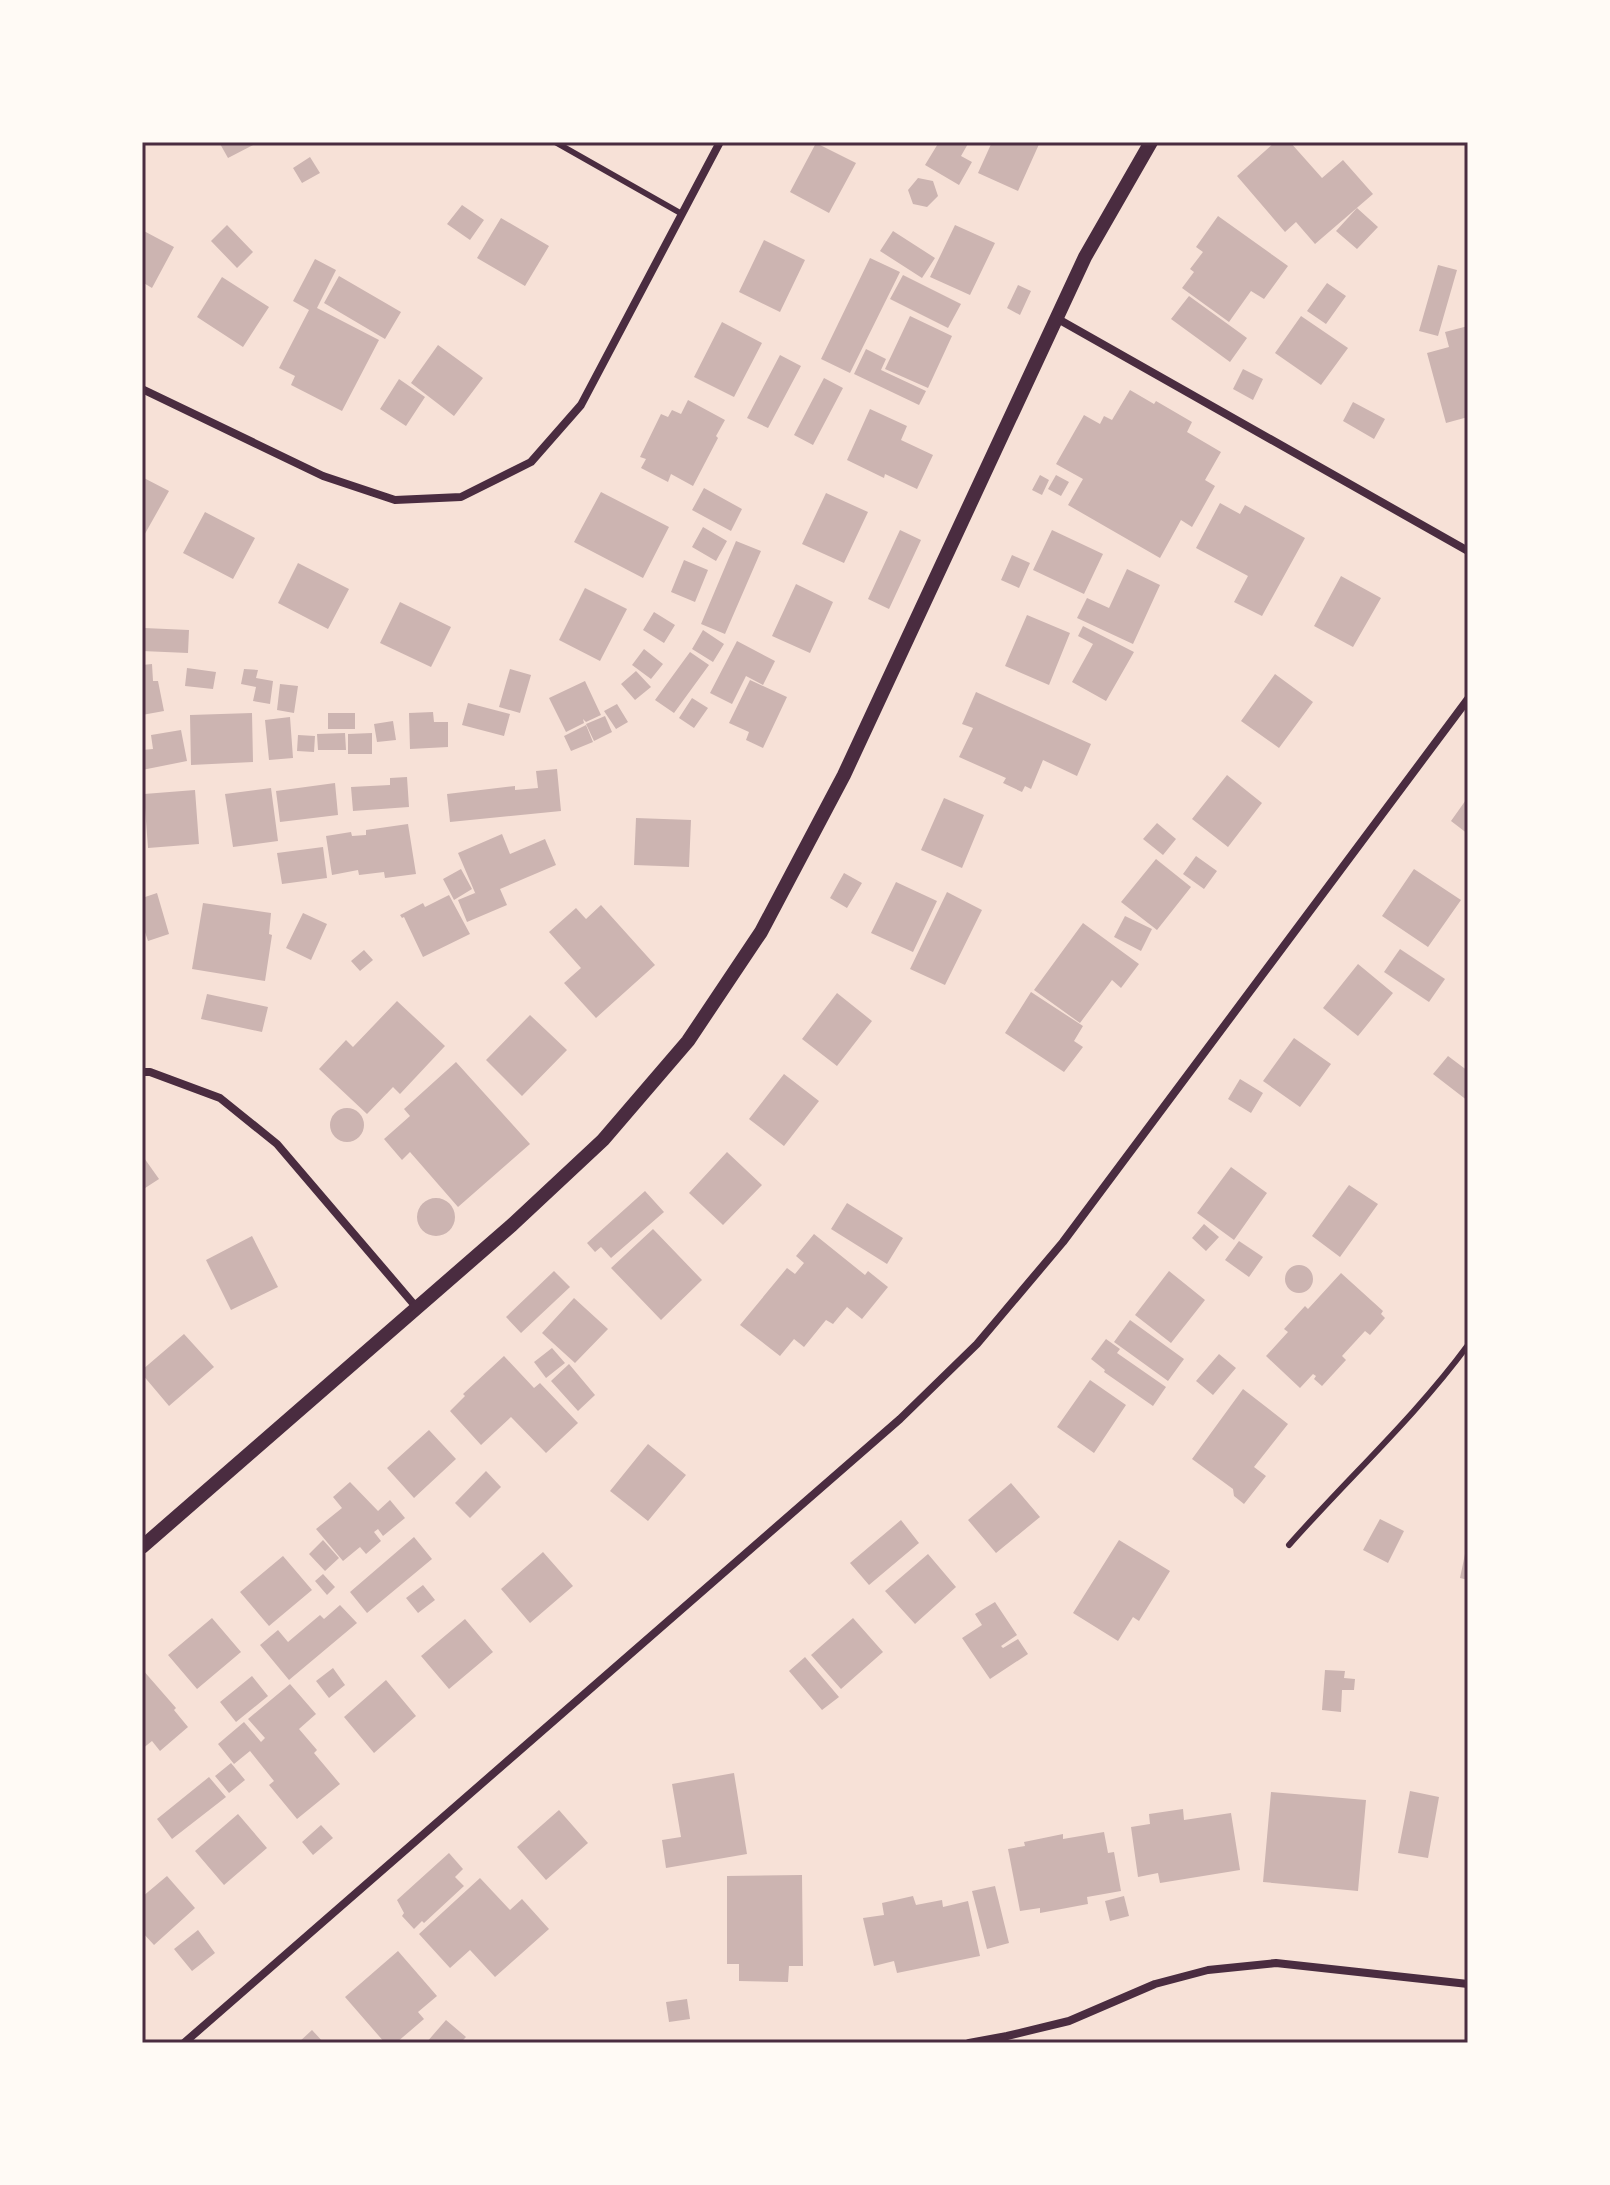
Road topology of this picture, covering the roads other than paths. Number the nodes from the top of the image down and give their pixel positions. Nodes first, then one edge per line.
1 (555, 142) edge
2 (720, 142) edge
3 (1151, 142) edge
4 (682, 214) junction
5 (1058, 319) junction
6 (142, 389) edge
7 (1468, 551) edge
8 (1468, 699) edge
9 (142, 1072) edge
10 (417, 1308) junction
11 (1468, 1345) edge
12 (1289, 1545) dead end
13 (142, 1547) edge
14 (1468, 1984) edge
15 (184, 2043) edge
16 (969, 2043) edge

1 - 4 lane
2 - 4 street
3 - 5 street
4 - 6 street
5 - 7 street
5 - 10 street
8 - 15 street
9 - 10 street
10 - 13 street
11 - 12 lane
14 - 16 street

